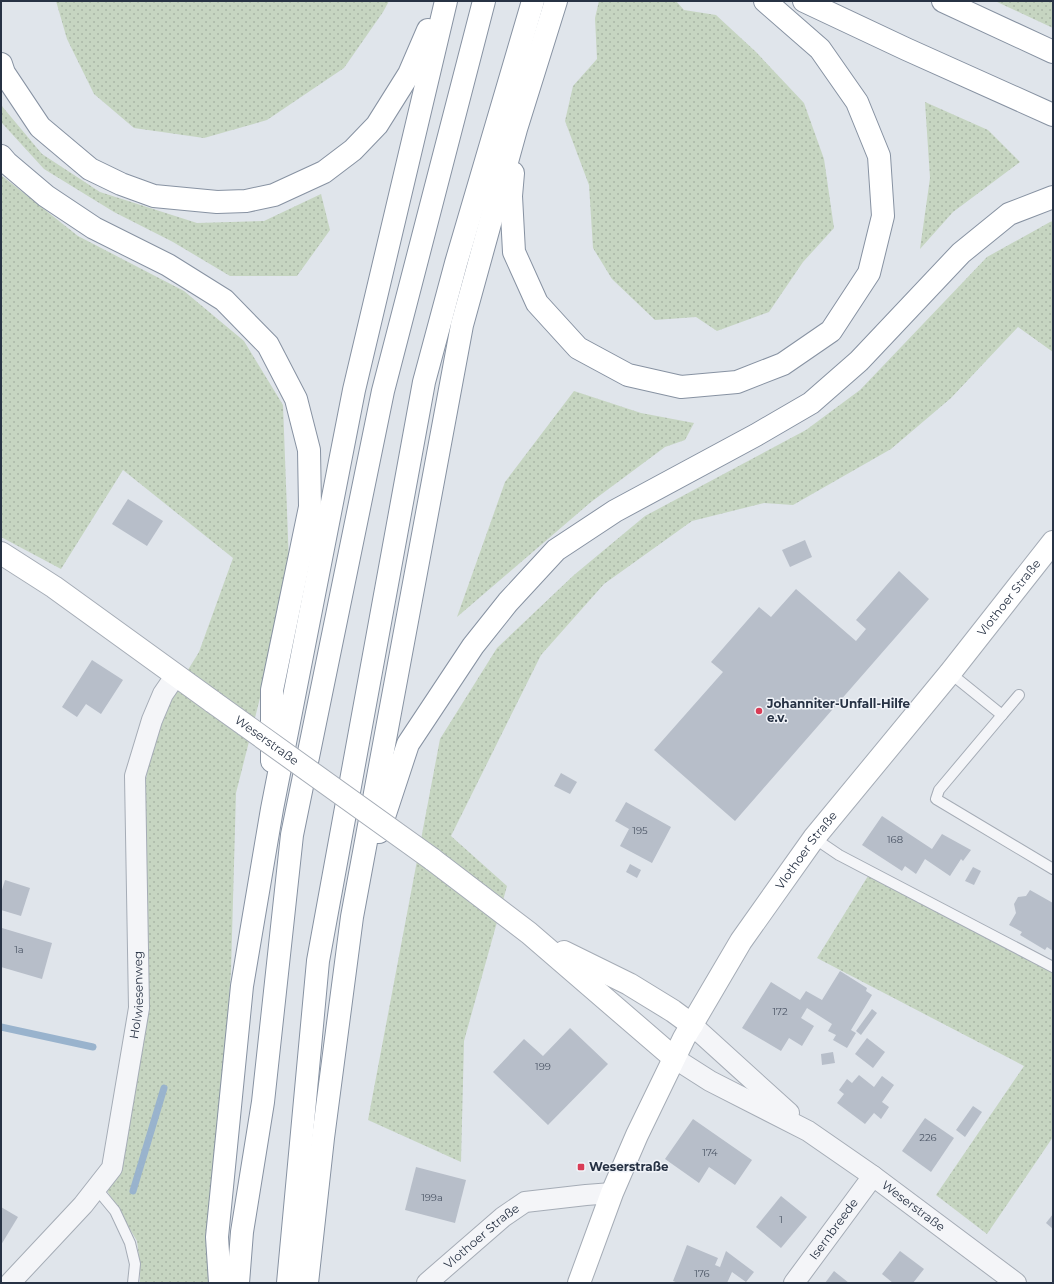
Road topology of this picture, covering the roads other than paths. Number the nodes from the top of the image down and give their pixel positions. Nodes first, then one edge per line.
1 (440, 1) edge
2 (446, 1) edge
3 (484, 1) edge
4 (533, 1) edge
5 (556, 1) edge
6 (765, 1) edge
7 (804, 1) edge
8 (943, 1) edge
9 (1053, 52) edge
10 (1, 64) edge
11 (1053, 115) edge
12 (516, 129) junction
13 (1, 156) edge
14 (1053, 197) edge
15 (1052, 545) edge
16 (1, 553) edge
17 (950, 673) junction
18 (176, 675) junction
19 (1019, 695) dead end
20 (1002, 715) junction
21 (272, 809) junction
22 (814, 838) junction
23 (1053, 869) edge
24 (352, 917) junction
25 (529, 934) junction
26 (1053, 967) edge
27 (692, 1025) junction
28 (674, 1058) junction
29 (808, 1131) junction
30 (873, 1176) junction
31 (96, 1188) junction
32 (612, 1193) junction
33 (10, 1283) edge
34 (132, 1283) edge
35 (220, 1283) edge
36 (238, 1283) edge
37 (288, 1283) edge
38 (308, 1283) edge
39 (427, 1283) edge
40 (579, 1283) edge
41 (794, 1283) edge
42 (1016, 1283) edge

1 - 10 main road
2 - 21 main road
3 - 36 main road
4 - 37 main road
5 - 12 main road
6 - 12 main road
7 - 11 main road
8 - 9 main road
12 - 24 main road
13 - 21 main road
14 - 24 main road
15 - 17 main road, Vlothoer Straße
16 - 18 main road, Weserstraße
17 - 20 lane
17 - 22 main road, Vlothoer Straße
18 - 25 main road, Weserstraße, bridge
18 - 31 street, Holwiesenweg
19 - 20 lane
20 - 23 lane
21 - 35 main road
22 - 26 lane
22 - 27 main road, Vlothoer Straße
24 - 38 main road
25 - 27 main road, Weserstraße
25 - 28 main road, Weserstraße
27 - 28 main road, Vlothoer Straße
27 - 29 street, Weserstraße
28 - 29 street, Weserstraße
28 - 32 main road, Vlothoer Straße
29 - 30 street, Weserstraße
30 - 41 street, Isernbreede
30 - 42 street, Weserstraße
31 - 33 street, Holwiesenweg
31 - 34 lane
32 - 39 street, Vlothoer Straße
32 - 40 main road, Vlothoer Straße

